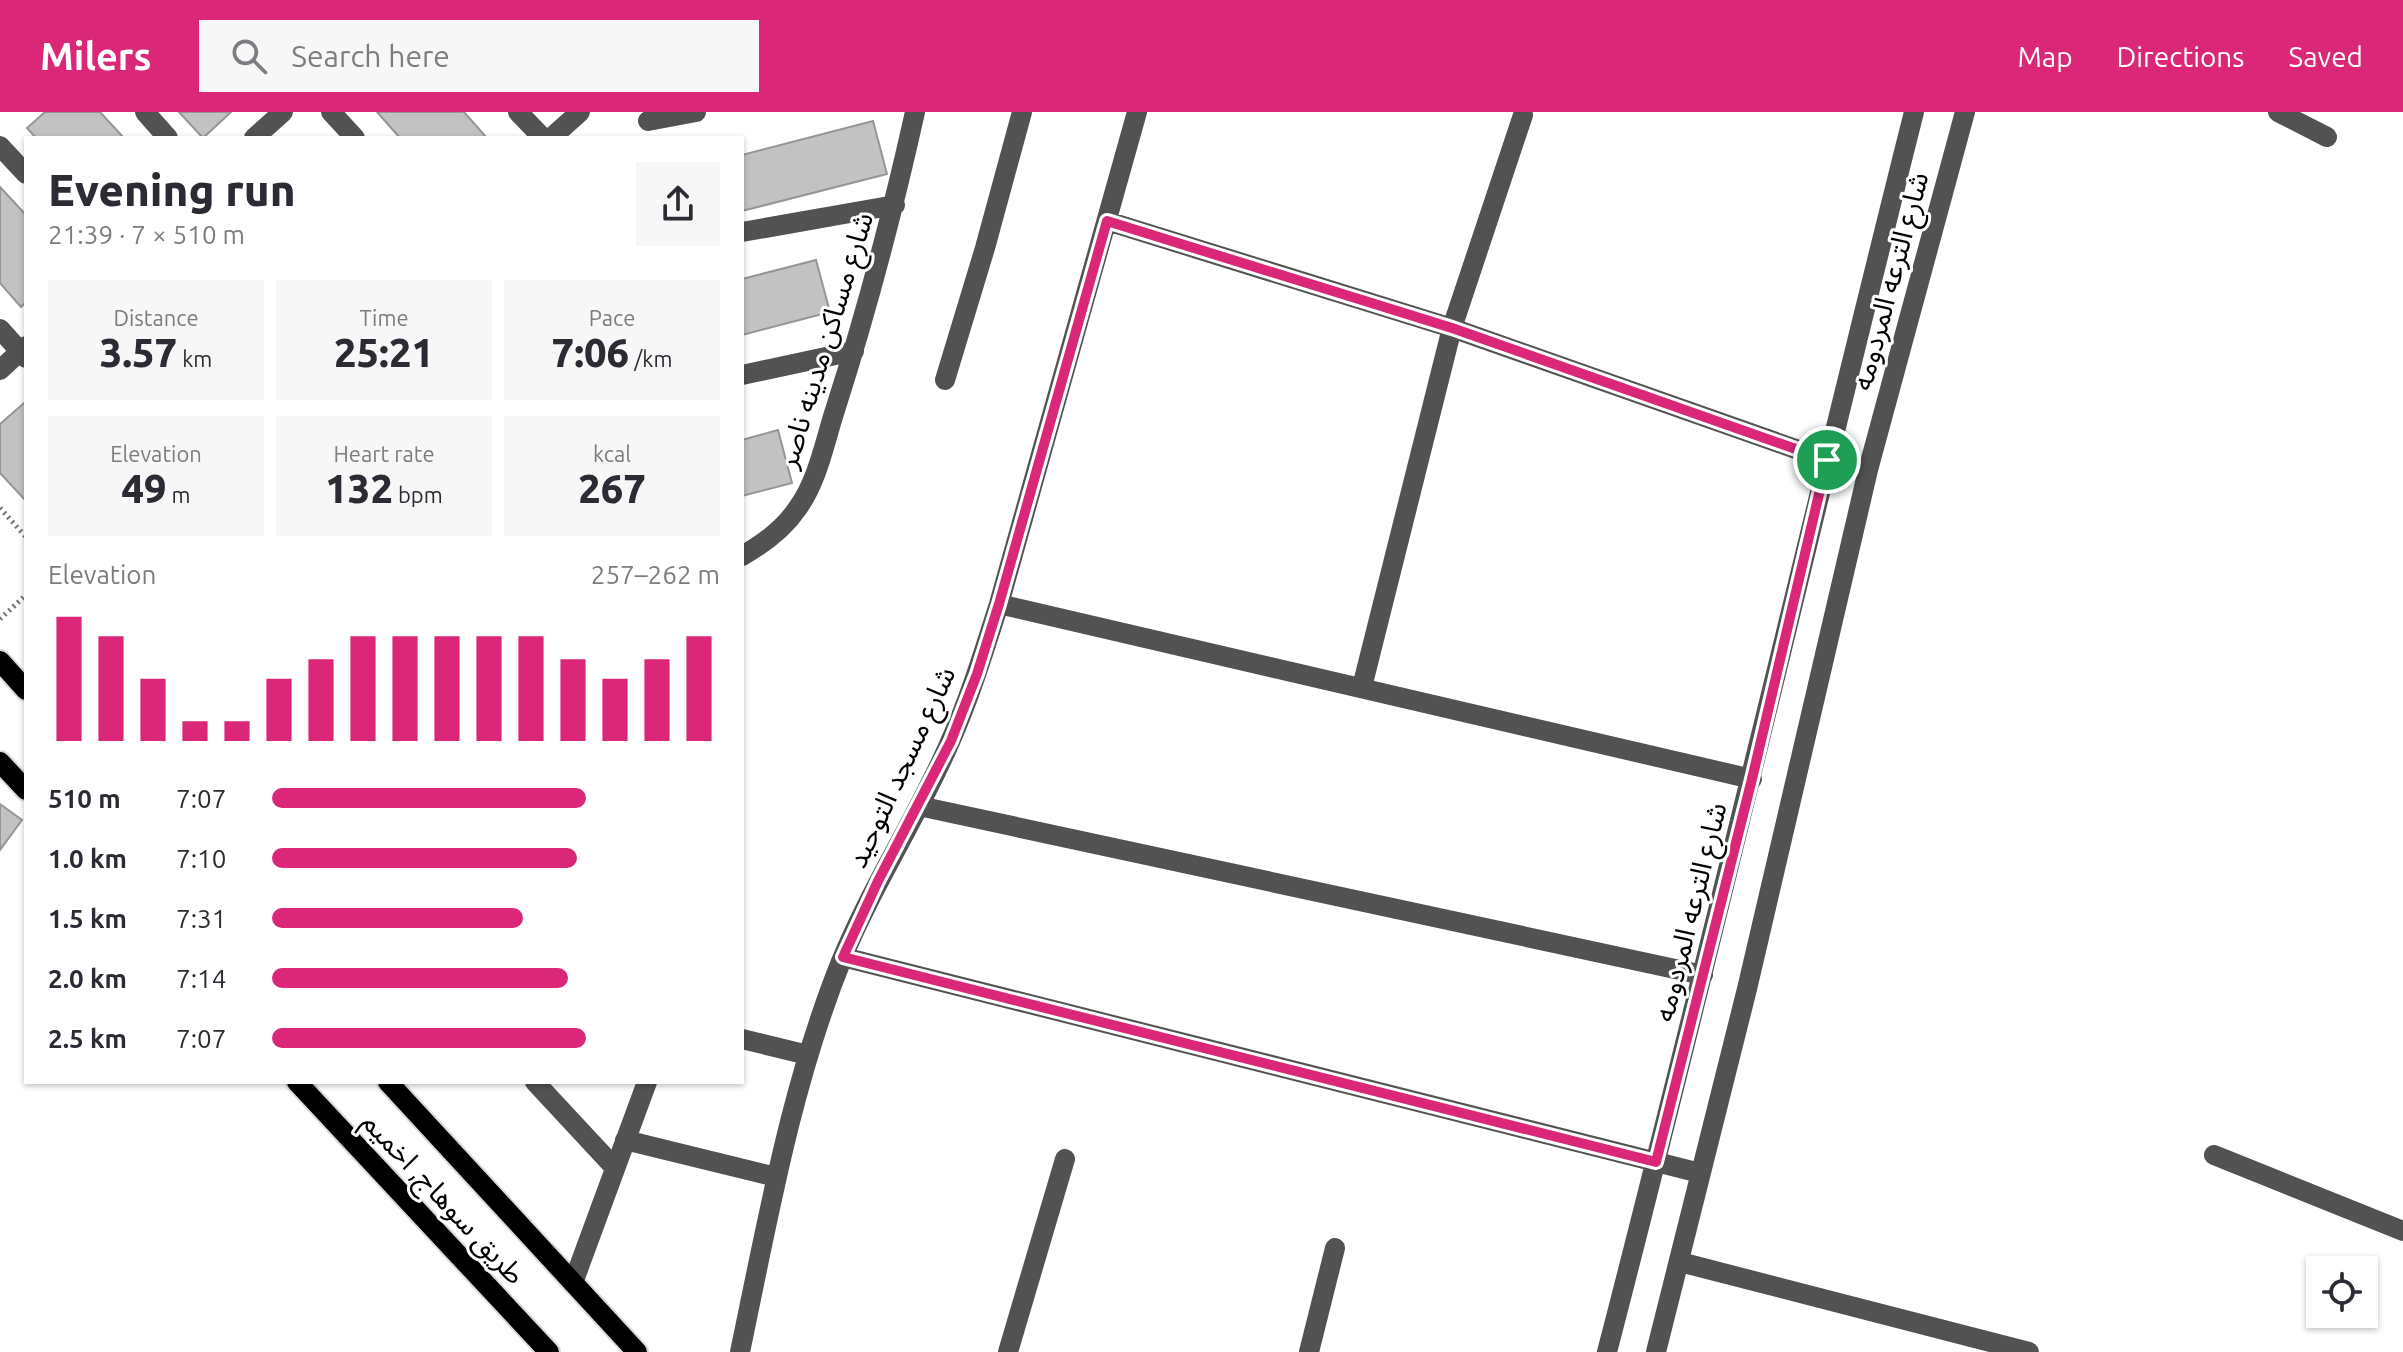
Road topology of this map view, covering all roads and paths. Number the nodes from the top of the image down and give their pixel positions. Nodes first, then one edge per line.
1 (145, 112) edge
2 (283, 112) edge
3 (331, 112) edge
4 (518, 112) edge
5 (580, 112) edge
6 (696, 112) edge
7 (915, 112) edge
8 (1022, 112) edge
9 (1137, 112) edge
10 (1914, 112) edge
11 (1965, 112) edge
12 (2278, 112) edge
13 (1523, 115) dead end
14 (647, 124) edge
15 (166, 136) edge
16 (256, 136) edge
17 (353, 136) edge
18 (541, 136) edge
19 (553, 136) edge
20 (2327, 137) dead end
21 (0, 146) edge
22 (24, 172) edge
23 (895, 205) junction
24 (1107, 221) junction
25 (744, 232) edge
26 (1452, 328) junction
27 (0, 329) edge
28 (854, 351) junction
29 (24, 352) edge
30 (0, 370) edge
31 (744, 375) edge
32 (945, 380) dead end
33 (1827, 460) junction
34 (0, 508) edge
35 (24, 535) edge
36 (744, 555) edge
37 (24, 597) edge
38 (999, 604) junction
39 (0, 619) edge
40 (0, 661) edge
41 (1362, 687) junction
42 (24, 688) edge
43 (0, 762) edge
44 (1752, 779) junction
45 (24, 788) edge
46 (919, 806) junction
47 (843, 957) junction
48 (1703, 975) junction
49 (744, 1039) edge
50 (808, 1055) junction
51 (299, 1084) edge
52 (390, 1084) edge
53 (537, 1084) edge
54 (646, 1084) edge
55 (625, 1140) junction
56 (2214, 1155) dead end
57 (1065, 1159) dead end
58 (1656, 1162) junction
59 (615, 1168) junction
60 (1700, 1173) junction
61 (776, 1177) junction
62 (2403, 1231) edge
63 (1335, 1248) dead end
64 (1680, 1262) junction
65 (573, 1283) junction
66 (549, 1352) edge
67 (637, 1352) edge
68 (740, 1352) edge
69 (1008, 1352) edge
70 (1309, 1352) edge
71 (1607, 1352) edge
72 (1656, 1352) edge
73 (2029, 1352) edge

1 - 15 street
2 - 16 street
3 - 17 street
4 - 18 street
5 - 19 street
6 - 14 street
7 - 23 street, شارع مساكن مدينه ناصر
8 - 32 street
9 - 24 street, شارع مسجد التوحيد
10 - 33 street, شارع الترعه المردومه
11 - 60 street, شارع الترعه المردومه
12 - 20 street
13 - 26 street
21 - 22 street
23 - 25 street
23 - 28 street, شارع مساكن مدينه ناصر
24 - 26 street
24 - 38 street, شارع مسجد التوحيد
26 - 33 street
26 - 41 street
27 - 29 street
28 - 31 street
28 - 36 street, شارع مساكن مدينه ناصر
29 - 30 street
33 - 44 street, شارع الترعه المردومه
34 - 35 path
37 - 39 path
38 - 41 street
38 - 46 street, شارع مسجد التوحيد
40 - 42 main road
41 - 44 street
43 - 45 main road
44 - 48 street, شارع الترعه المردومه
46 - 47 street, شارع مسجد التوحيد
46 - 48 street
47 - 50 street, شارع مسجد التوحيد
47 - 58 street
48 - 58 street, شارع الترعه المردومه
49 - 50 street
50 - 61 street, شارع مسجد التوحيد
51 - 66 main road, طريق سوهاج, اخميم
52 - 65 main road, طريق سوهاج, اخميم
53 - 59 street
54 - 55 street
55 - 59 street
55 - 61 street
56 - 62 street
57 - 69 street
58 - 60 street
58 - 71 street, شارع الترعه المردومه
59 - 65 street
60 - 64 street, شارع الترعه المردومه
61 - 68 street, شارع مسجد التوحيد
63 - 70 street
64 - 72 street, شارع الترعه المردومه
64 - 73 street
65 - 67 main road, طريق سوهاج, اخميم

